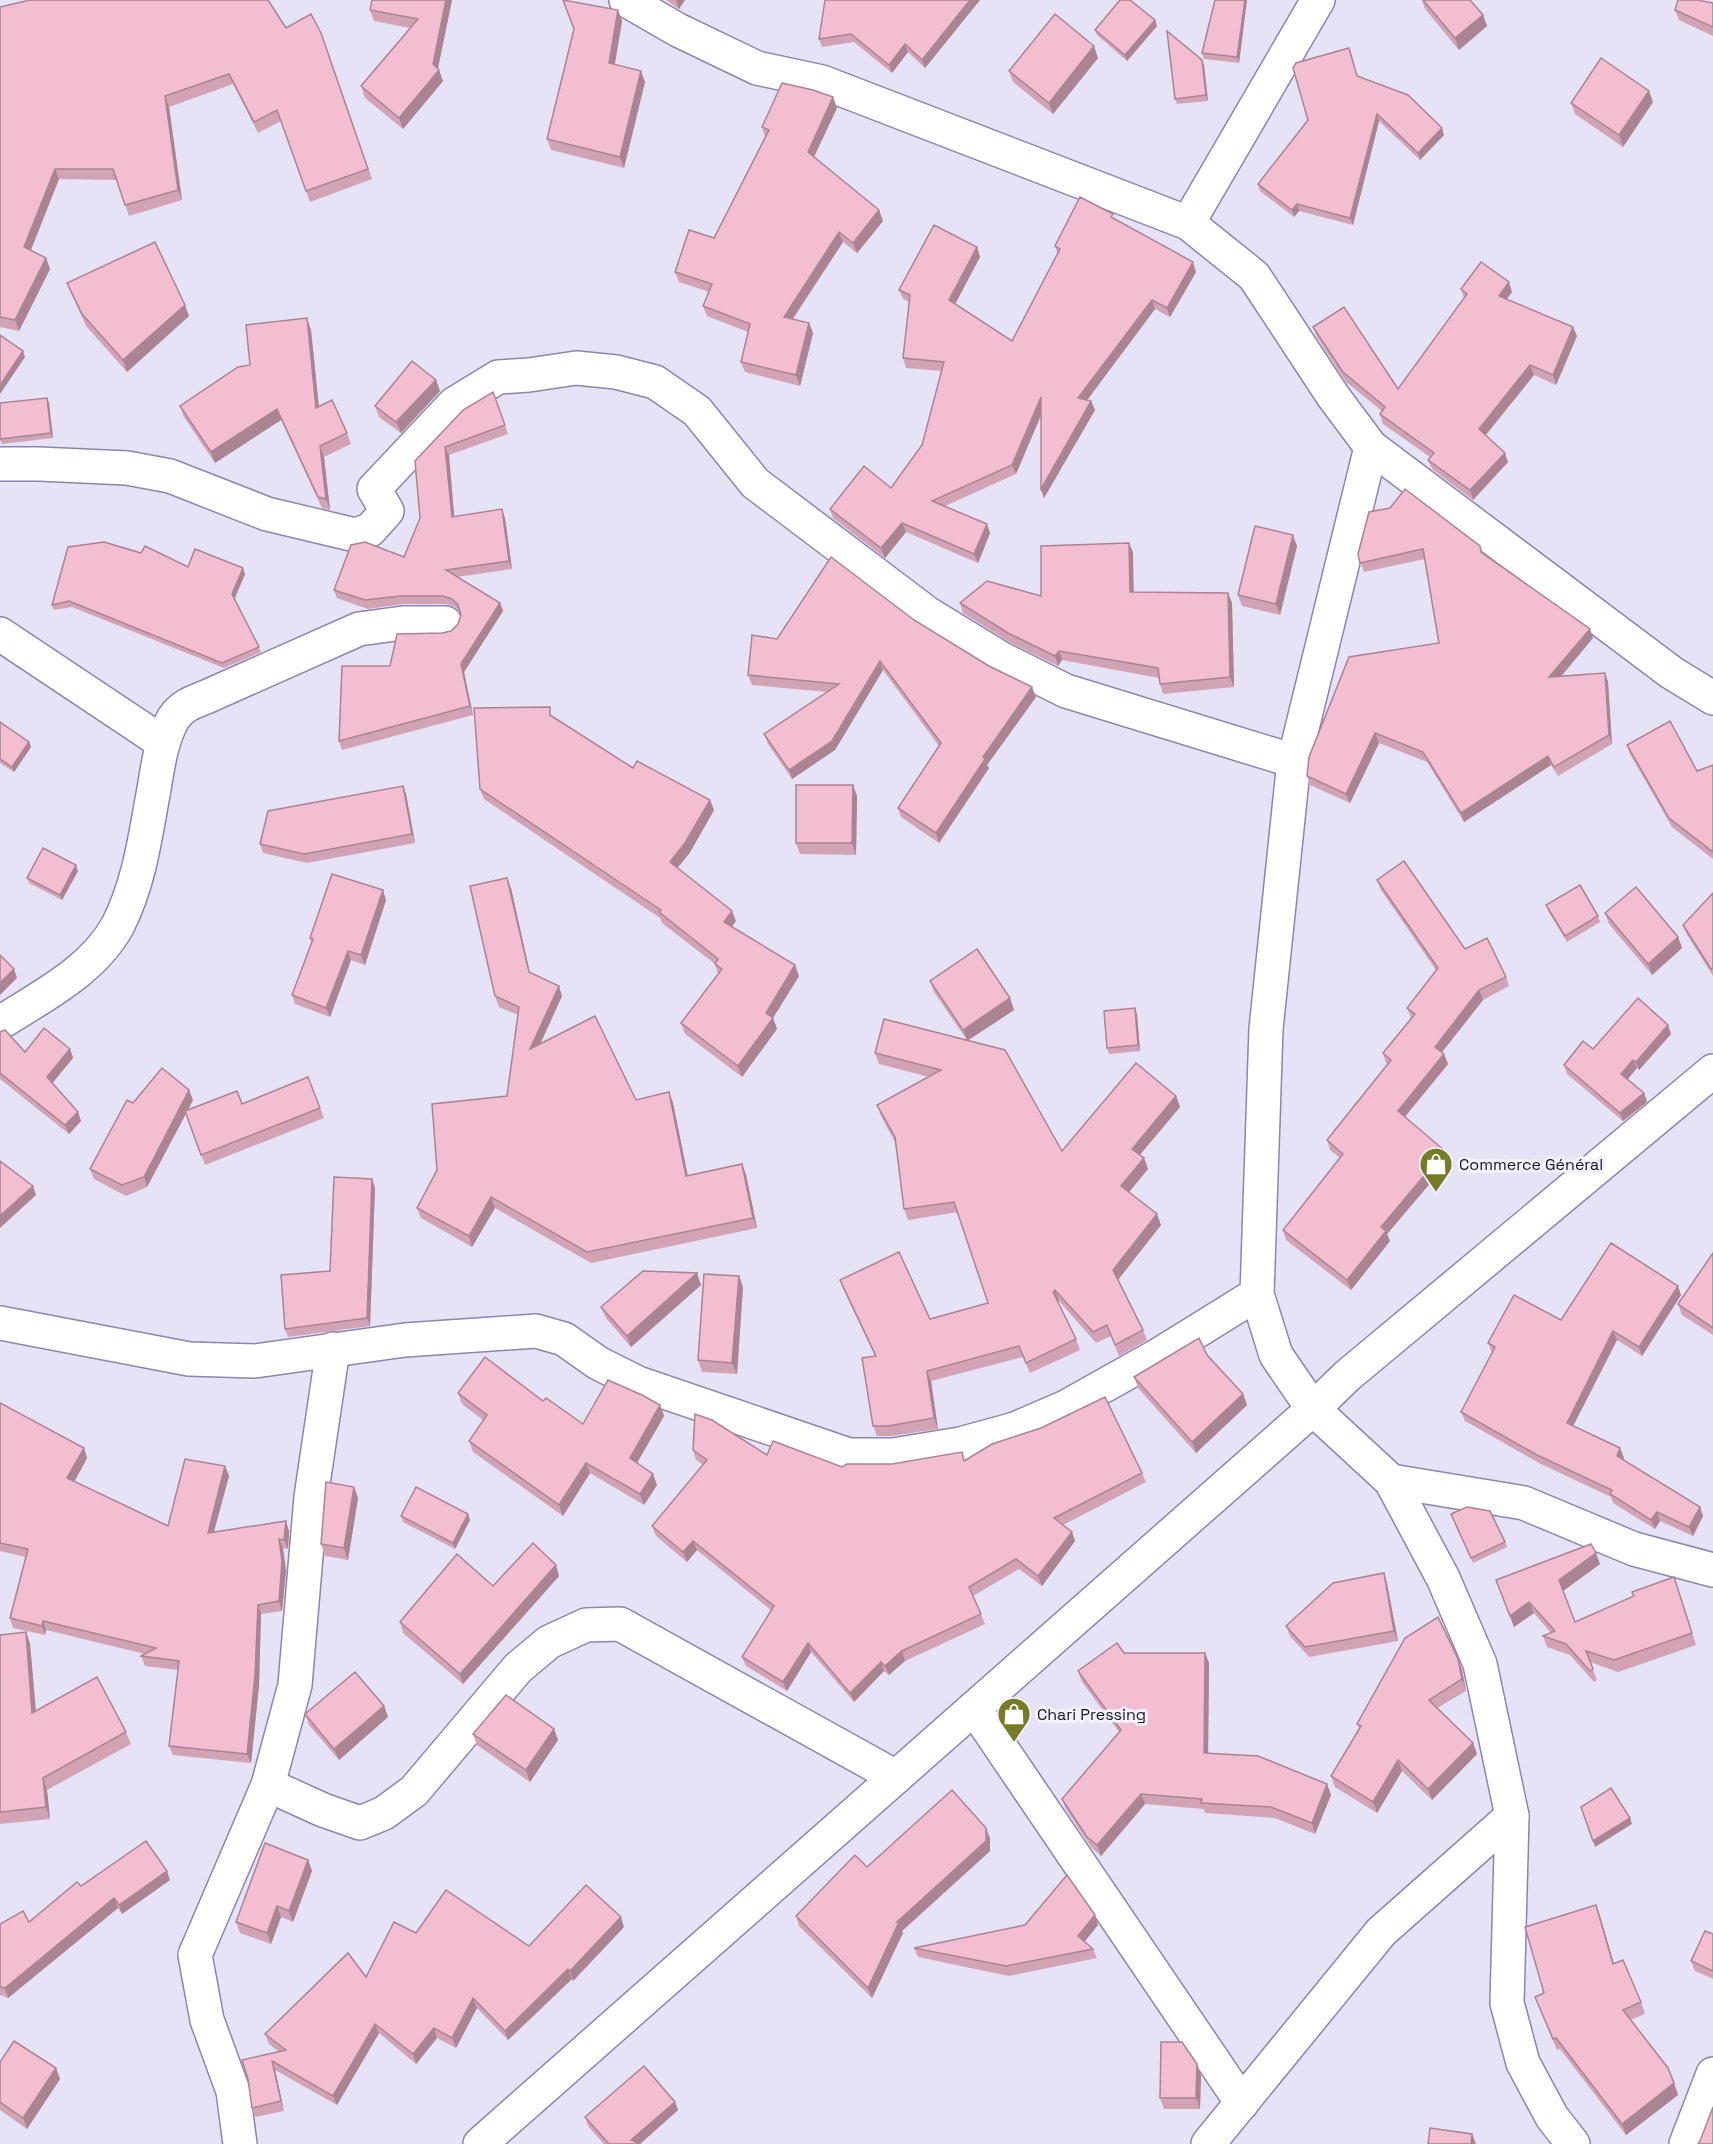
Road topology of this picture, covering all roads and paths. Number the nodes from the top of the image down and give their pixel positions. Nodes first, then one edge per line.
1 (626, 0) edge
2 (1318, 0) edge
3 (1188, 223) junction
4 (1371, 447) junction
5 (0, 464) edge
6 (445, 623) dead end
7 (0, 634) edge
8 (1713, 698) edge
9 (162, 742) junction
10 (1294, 761) junction
11 (0, 1023) edge
12 (1713, 1071) edge
13 (1257, 1294) junction
14 (0, 1323) edge
15 (333, 1349) junction
16 (1312, 1409) junction
17 (1391, 1481) junction
18 (1713, 1570) edge
19 (974, 1708) junction
20 (896, 1777) junction
21 (268, 1785) junction
22 (1512, 1816) junction
23 (1713, 2074) edge
24 (1242, 2103) junction
25 (240, 2144) edge
26 (480, 2144) edge
27 (1208, 2144) edge
28 (1573, 2144) edge
29 (1686, 2144) edge

1 - 3 street
2 - 3 street
3 - 4 street
4 - 8 street
4 - 10 street
5 - 10 street
6 - 9 street
7 - 9 street
9 - 11 street
10 - 13 street
12 - 16 street
13 - 15 street
13 - 16 street
14 - 15 street
15 - 21 street
16 - 17 street
16 - 19 street
17 - 18 street
17 - 22 street
19 - 20 street
19 - 24 street
20 - 21 street
20 - 26 street
21 - 25 street
22 - 24 street
22 - 28 street
23 - 29 street
24 - 27 street

